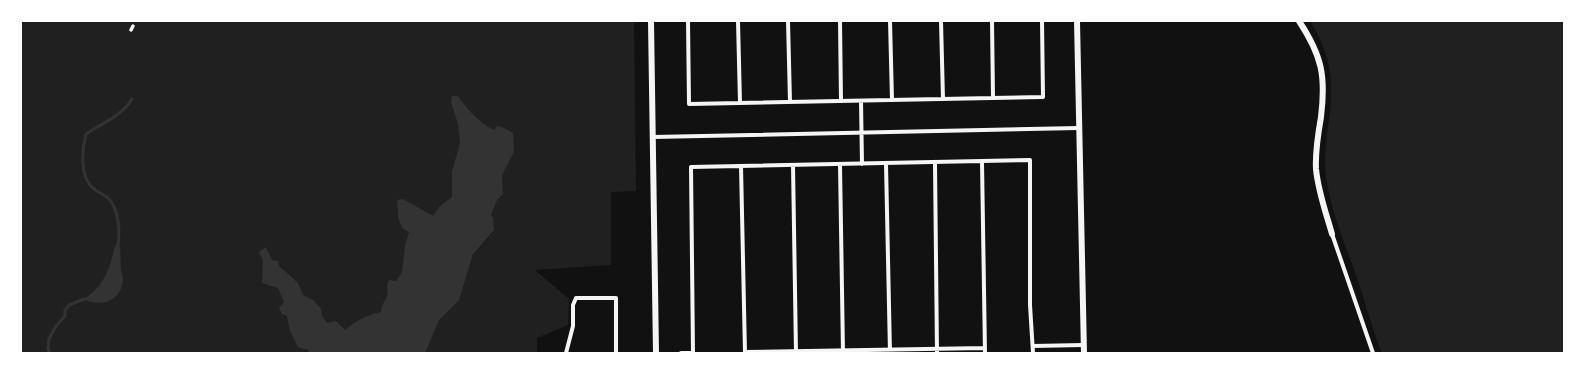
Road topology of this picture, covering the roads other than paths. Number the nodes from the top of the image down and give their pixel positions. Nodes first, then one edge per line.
1 (651, 21) edge
2 (688, 21) edge
3 (738, 21) edge
4 (788, 21) edge
5 (840, 21) edge
6 (890, 21) edge
7 (941, 21) edge
8 (992, 21) edge
9 (1042, 21) edge
10 (1077, 21) edge
11 (1299, 21) edge
12 (993, 98) junction
13 (943, 99) junction
14 (892, 100) junction
15 (841, 101) junction
16 (861, 101) junction
17 (790, 102) junction
18 (740, 103) junction
19 (1079, 128) junction
20 (862, 132) junction
21 (653, 137) junction
22 (982, 162) junction
23 (935, 163) junction
24 (862, 164) junction
25 (886, 164) junction
26 (793, 165) junction
27 (840, 165) junction
28 (741, 166) junction
29 (1332, 234) joint
30 (1083, 345) junction
31 (1033, 346) junction
32 (985, 348) junction
33 (890, 351) edge
34 (937, 351) edge
35 (745, 352) edge
36 (796, 352) edge
37 (843, 352) edge
38 (566, 353) edge
39 (616, 353) edge
40 (656, 353) edge
41 (681, 353) edge
42 (693, 353) edge
43 (985, 353) edge
44 (1033, 353) edge
45 (1084, 353) edge
46 (1373, 353) edge

1 - 21 street
2 - 18 street
3 - 18 street
4 - 17 street
5 - 15 street
6 - 14 street
7 - 13 street
8 - 12 street
9 - 12 street
10 - 19 street
11 - 29 street
12 - 13 street
13 - 14 street
14 - 16 street
15 - 16 street
15 - 17 street
16 - 20 street
17 - 18 street
19 - 20 street
19 - 30 street
20 - 21 street
20 - 24 street
21 - 40 street
22 - 23 street
22 - 31 street
22 - 32 street
23 - 25 street
23 - 34 street
24 - 25 street
24 - 27 street
25 - 33 street
26 - 27 street
26 - 28 street
26 - 36 street
27 - 37 street
28 - 35 street
28 - 42 street
29 - 46 street
30 - 31 street
30 - 45 street
31 - 44 street
32 - 34 street
32 - 43 street
33 - 34 street
33 - 37 street
35 - 36 street
36 - 37 street
38 - 39 street
41 - 42 street

